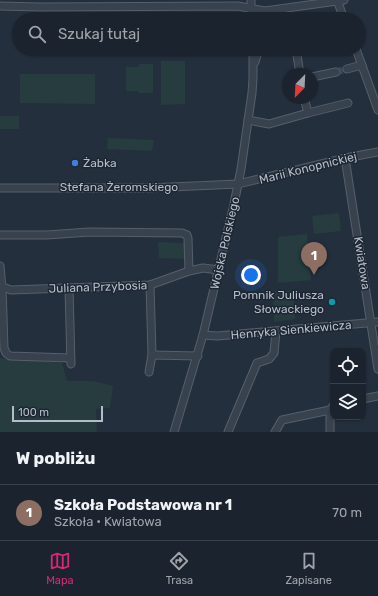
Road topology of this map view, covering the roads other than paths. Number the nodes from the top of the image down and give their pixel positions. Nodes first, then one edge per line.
1 (251, 0) edge
2 (339, 1) edge
3 (180, 3) edge
4 (0, 6) edge
5 (251, 9) junction
6 (258, 12) edge
7 (281, 12) edge
8 (342, 12) edge
9 (253, 56) edge
10 (257, 56) edge
11 (297, 56) edge
12 (359, 56) edge
13 (362, 65) junction
14 (253, 66) junction
15 (299, 68) edge
16 (347, 68) tunnel mouth
17 (336, 72) tunnel mouth
18 (318, 76) edge
19 (348, 103) dead end
20 (306, 104) edge
21 (378, 110) edge
22 (308, 113) junction
23 (248, 120) junction
24 (378, 152) edge
25 (345, 158) junction
26 (238, 184) junction
27 (0, 188) edge
28 (0, 235) edge
29 (0, 266) edge
30 (219, 270) junction
31 (189, 271) junction
32 (150, 285) junction
33 (1, 286) edge
34 (69, 288) junction
35 (374, 322) edge
36 (276, 331) junction
37 (204, 336) junction
38 (152, 355) junction
39 (198, 356) junction
40 (378, 369) edge
41 (149, 372) dead end
42 (378, 396) edge
43 (366, 398) edge
44 (330, 408) edge
45 (330, 420) edge
46 (174, 432) edge
47 (228, 432) edge
48 (275, 432) edge
49 (330, 432) edge

1 - 5 street
2 - 7 street
2 - 8 street
3 - 4 street
3 - 5 street
5 - 6 street
9 - 14 street, Wojska Polskiego
10 - 14 street
11 - 15 street
12 - 13 street
13 - 16 street
13 - 21 street
14 - 23 street, Wojska Polskiego
17 - 18 street
19 - 22 street
20 - 22 street
22 - 23 street
23 - 26 street, Wojska Polskiego
24 - 25 street, Marii Konopnickiej
25 - 26 street, Marii Konopnickiej
25 - 35 street, Kwiatowa
26 - 27 street, Stefana Żeromskiego
26 - 30 street, Wojska Polskiego
28 - 31 street
29 - 33 street
30 - 31 street, Juliana Przybosia
30 - 37 street, Wojska Polskiego
31 - 32 street, Juliana Przybosia
32 - 34 street, Juliana Przybosia
32 - 38 street
33 - 34 street, Juliana Przybosia
33 - 34 street
35 - 36 street, Henryka Sienkiewicza
35 - 40 street, Kwiatowa
36 - 37 street, Henryka Sienkiewicza
36 - 47 street
37 - 39 street, Wojska Polskiego
38 - 39 street
38 - 41 street
39 - 46 street, Wojska Polskiego
42 - 43 street
44 - 48 street
45 - 49 street

